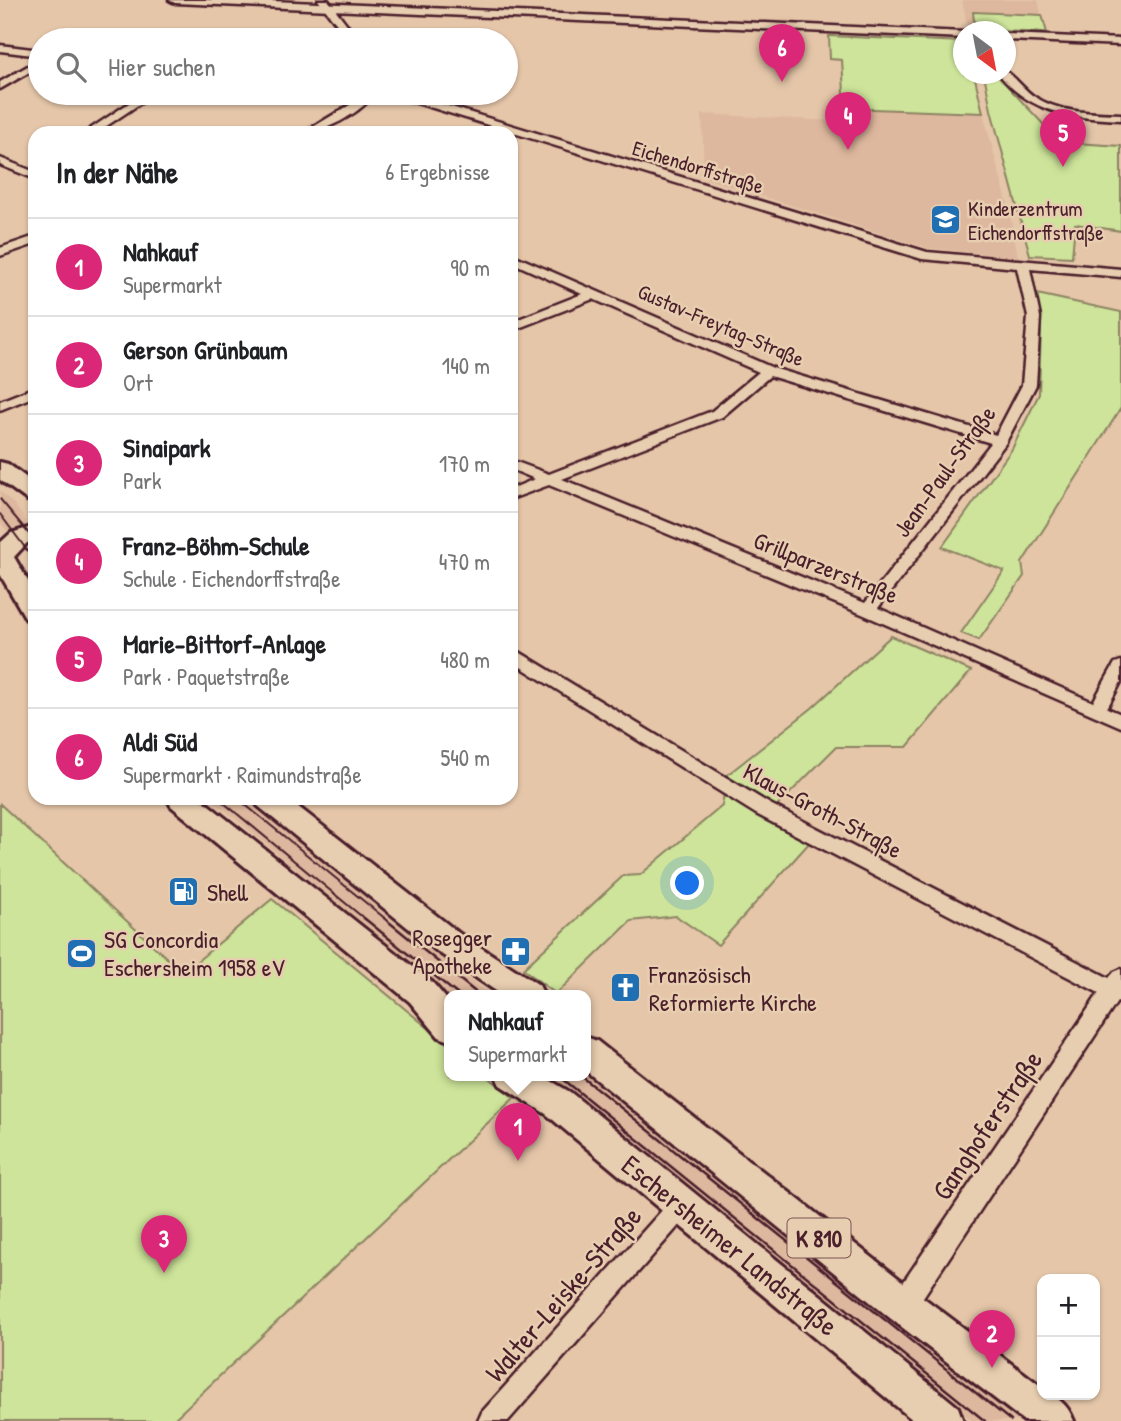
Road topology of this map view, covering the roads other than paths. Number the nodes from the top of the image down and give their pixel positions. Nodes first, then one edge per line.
1 (175, 0) edge
2 (325, 3) edge
3 (345, 28) edge
4 (953, 34) edge
5 (1016, 37) edge
6 (1121, 42) edge
7 (0, 48) edge
8 (28, 52) edge
9 (28, 69) edge
10 (1014, 84) edge
11 (0, 86) edge
12 (132, 105) edge
13 (357, 105) edge
14 (439, 105) edge
15 (1121, 117) edge
16 (100, 126) edge
17 (320, 126) edge
18 (506, 126) edge
19 (518, 130) edge
20 (0, 161) edge
21 (28, 166) edge
22 (21, 170) junction
23 (28, 173) edge
24 (28, 243) edge
25 (0, 253) edge
26 (518, 261) edge
27 (1023, 265) junction
28 (1121, 274) edge
29 (593, 294) junction
30 (518, 324) edge
31 (768, 371) junction
32 (28, 394) edge
33 (0, 406) edge
34 (1000, 441) junction
35 (518, 467) edge
36 (0, 469) edge
37 (547, 480) junction
38 (28, 490) edge
39 (518, 491) edge
40 (28, 535) edge
41 (1, 559) edge
42 (28, 602) edge
43 (868, 610) junction
44 (518, 657) edge
45 (1120, 671) edge
46 (1097, 710) junction
47 (1121, 721) edge
48 (190, 805) edge
49 (277, 805) edge
50 (1118, 987) edge
51 (520, 990) edge
52 (444, 1020) edge
53 (591, 1055) edge
54 (522, 1081) edge
55 (681, 1206) junction
56 (903, 1305) junction
57 (491, 1421) edge
58 (944, 1421) edge
59 (1055, 1421) edge

1 - 2 street
2 - 3 street
2 - 4 street
5 - 6 street
7 - 8 street
9 - 11 street
10 - 15 street
12 - 16 street
13 - 17 street
14 - 18 street, Eichendorffstraße
19 - 27 street, Eichendorffstraße
20 - 22 street
21 - 22 street
22 - 23 street
24 - 25 street
26 - 29 street, Gustav-Freytag-Straße
27 - 28 street, Eichendorffstraße
27 - 34 street, Jean-Paul-Straße
29 - 30 street
29 - 31 street, Gustav-Freytag-Straße
31 - 34 street, Gustav-Freytag-Straße
31 - 37 street
32 - 33 street
34 - 43 street, Jean-Paul-Straße
35 - 37 street, Grillparzerstraße
36 - 38 main road
37 - 39 street
37 - 43 street, Grillparzerstraße
40 - 41 main road
41 - 42 main road
43 - 46 street, Grillparzerstraße
44 - 50 street, Klaus-Groth-Straße
45 - 46 street
46 - 47 street, Grillparzerstraße
48 - 52 main road
49 - 51 main road
50 - 56 street, Ganghoferstraße
53 - 56 main road, K 810
54 - 55 main road, Eschersheimer Landstraße / K 810
55 - 57 street, Walter-Leiske-Straße
55 - 58 main road, Eschersheimer Landstraße / K 810
56 - 59 main road, K 810

